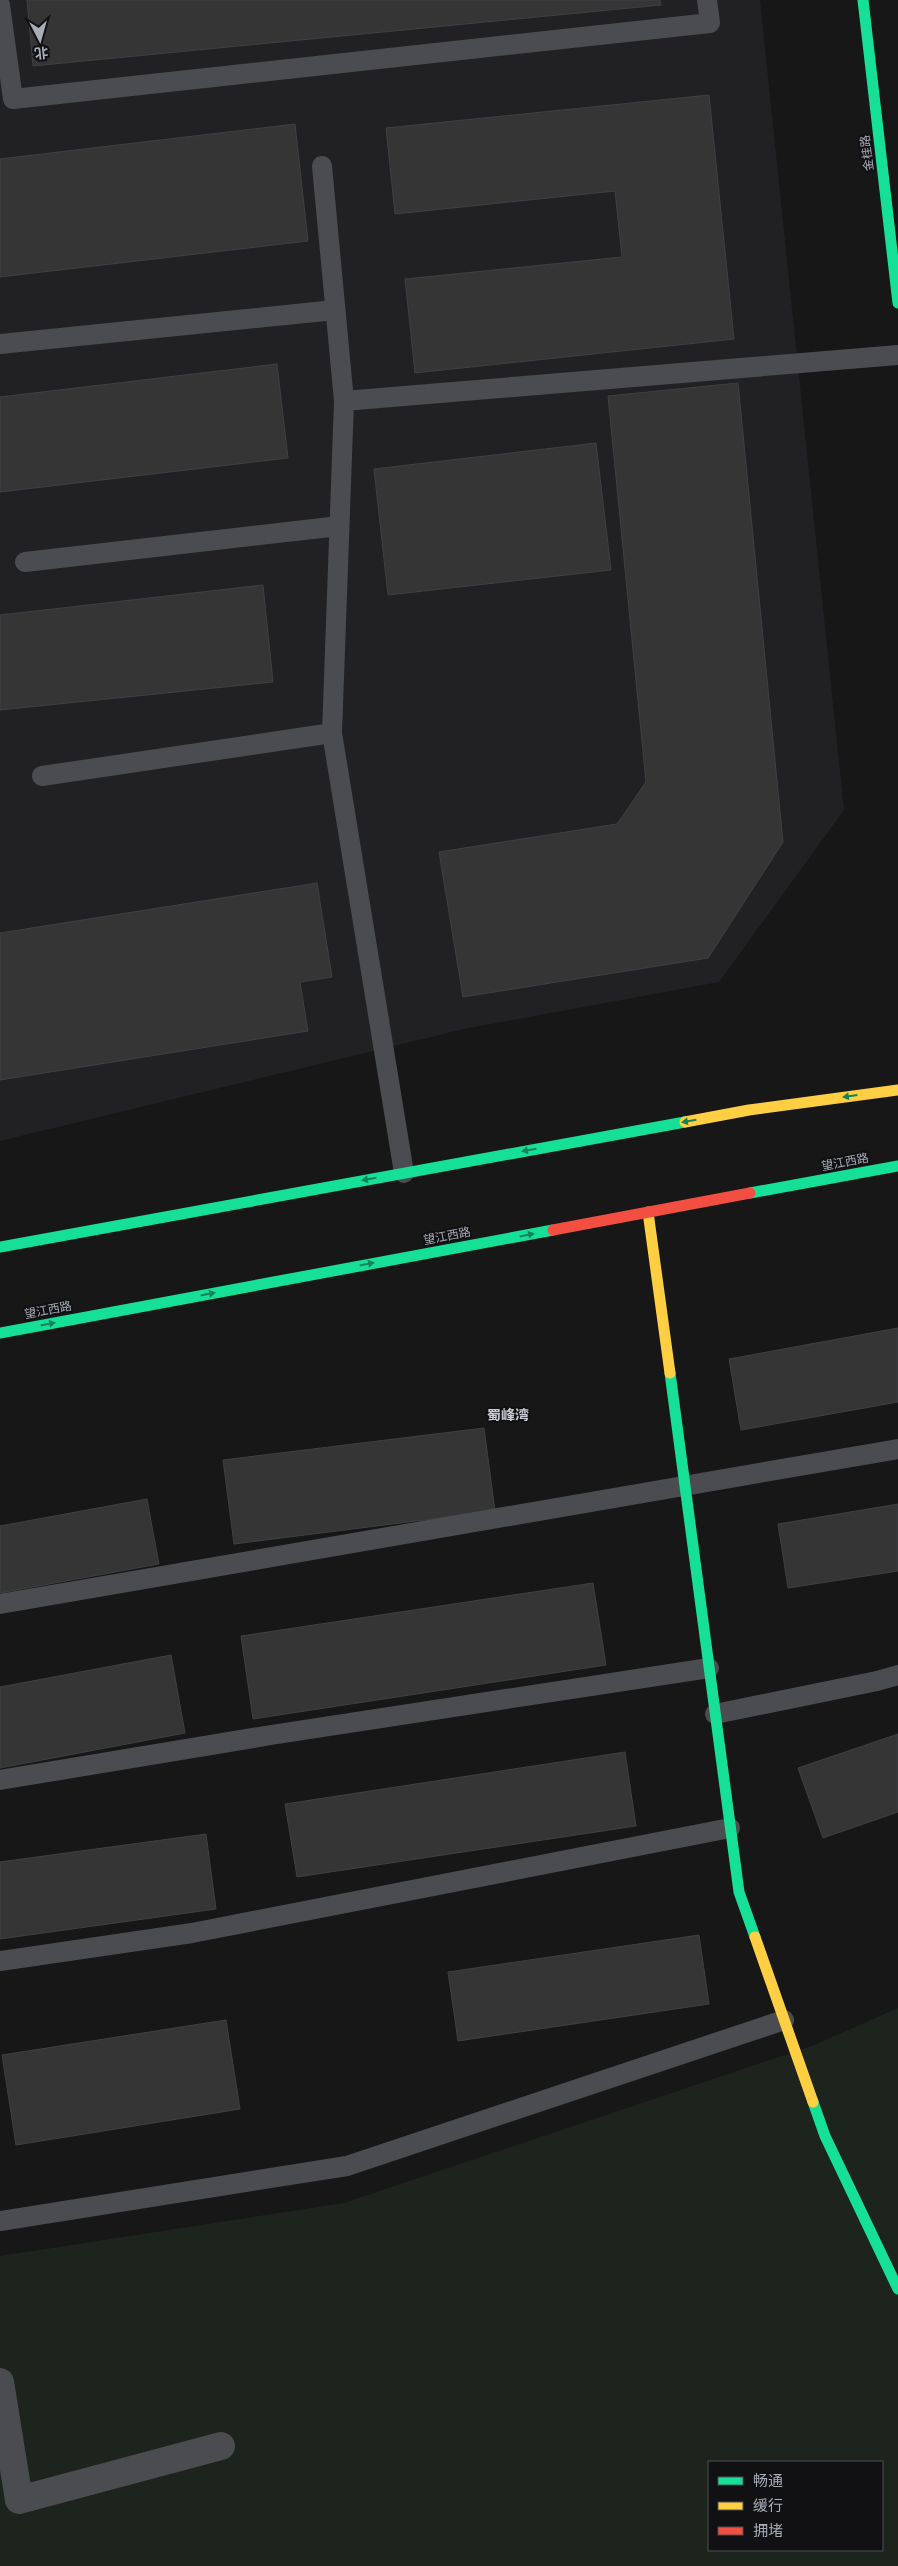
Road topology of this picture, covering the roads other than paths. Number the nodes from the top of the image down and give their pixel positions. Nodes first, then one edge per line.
1 (707, 0) edge
2 (863, 0) edge
3 (0, 5) edge
4 (322, 166) dead end
5 (898, 303) edge
6 (335, 310) junction
7 (0, 344) edge
8 (898, 355) edge
9 (344, 401) junction
10 (339, 526) junction
11 (25, 562) dead end
12 (332, 734) junction
13 (42, 776) dead end
14 (898, 1090) edge
15 (898, 1166) edge
16 (404, 1173) junction
17 (648, 1212) junction
18 (0, 1247) edge
19 (0, 1333) edge
20 (898, 1449) edge
21 (684, 1484) junction
22 (0, 1604) edge
23 (709, 1668) junction
24 (898, 1675) edge
25 (715, 1714) junction
26 (0, 1780) edge
27 (730, 1828) junction
28 (0, 1961) edge
29 (784, 2020) junction
30 (0, 2221) edge
31 (898, 2289) edge
32 (0, 2382) edge
33 (221, 2446) dead end

1 - 3 lane
2 - 5 main road, 金桂路
4 - 6 lane
6 - 7 lane
6 - 9 lane
8 - 9 lane
9 - 10 lane
10 - 11 lane
10 - 12 lane
12 - 13 lane
12 - 16 lane
14 -> 16 main road
15 - 17 main road, 望江西路
16 -> 18 main road
19 -> 17 main road, 望江西路
17 - 21 main road
20 - 21 lane
21 - 22 lane
21 - 23 main road
23 - 25 main road
23 - 26 lane
24 - 25 lane
25 - 27 main road
27 - 28 lane
27 - 29 main road
29 - 30 lane
29 - 31 main road
32 - 33 street

